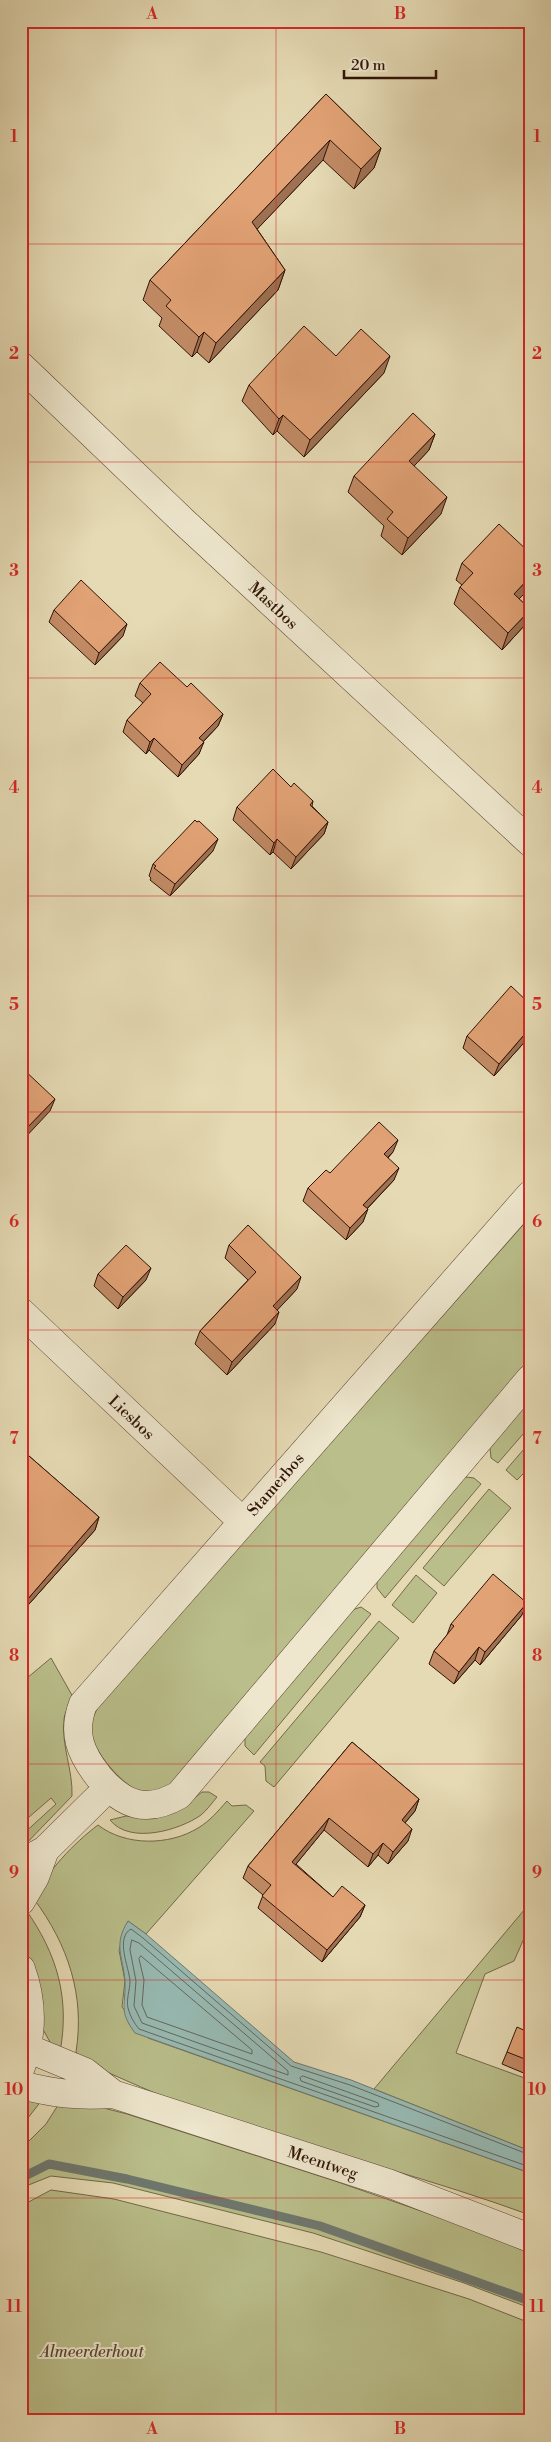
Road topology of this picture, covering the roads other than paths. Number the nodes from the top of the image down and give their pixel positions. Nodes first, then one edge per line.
1 (21, 366) edge
2 (530, 842) edge
3 (530, 1195) edge
4 (21, 1312) edge
5 (530, 1379) edge
6 (242, 1521) junction
7 (108, 1788) junction
8 (33, 1856) edge
9 (21, 1901) edge
10 (21, 1969) edge
11 (24, 2057) edge
12 (21, 2085) edge
13 (113, 2094) junction
14 (530, 2238) edge

1 - 2 street, Mastbos
3 - 6 street, Stamerbos
4 - 6 street, Liesbos
5 - 7 street, Stamerbos
6 - 7 street, Stamerbos
7 - 8 street
8 - 9 street
10 - 11 street
11 - 13 street, Meentweg
12 - 13 street, Meentweg
13 - 14 street, Meentweg

